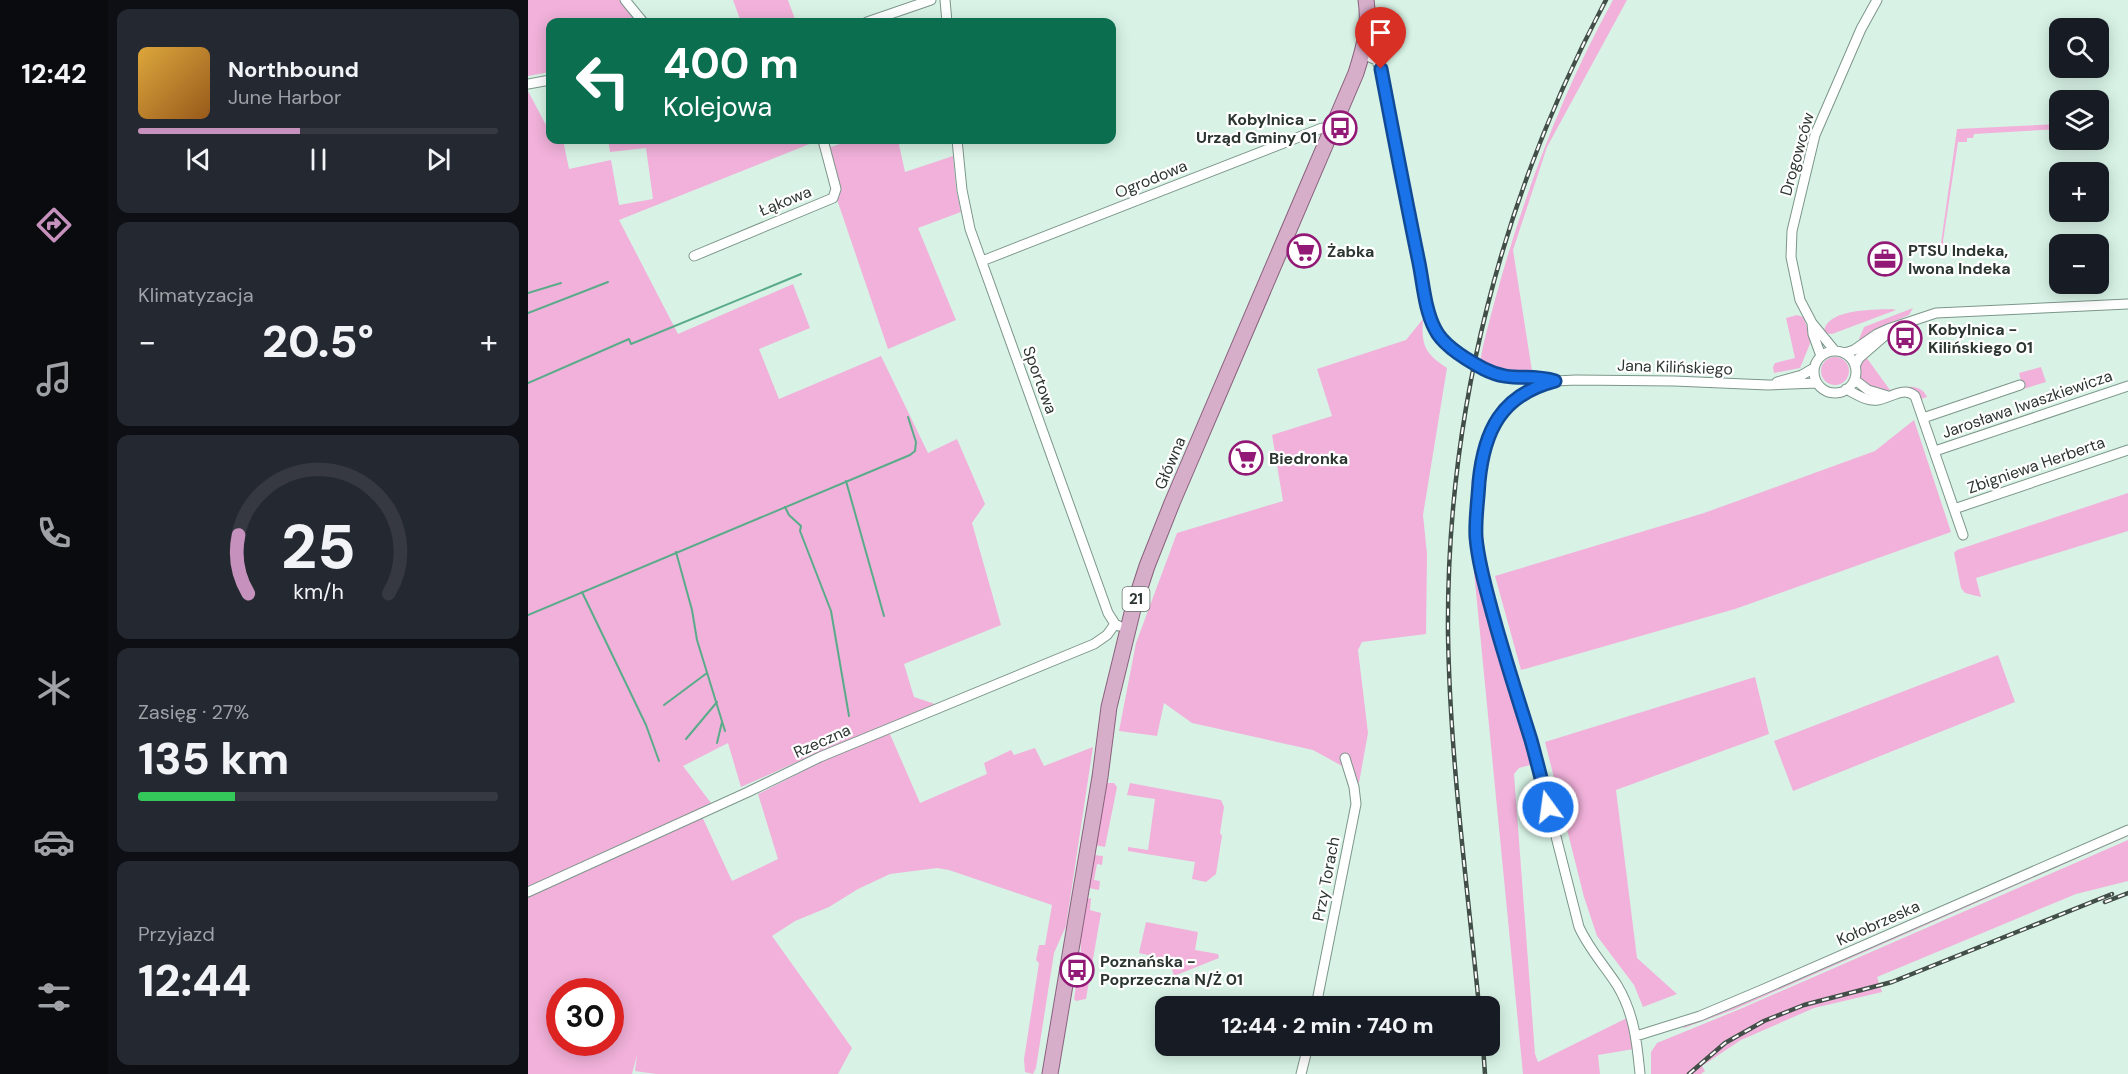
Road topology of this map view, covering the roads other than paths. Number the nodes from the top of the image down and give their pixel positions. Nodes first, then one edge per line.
1 (625, 0) edge
2 (931, 0) edge
3 (945, 0) edge
4 (1366, 0) edge
5 (1877, 0) edge
6 (641, 18) edge
7 (879, 18) edge
8 (947, 18) edge
9 (1363, 54) junction
10 (546, 81) edge
11 (528, 84) edge
12 (1331, 129) junction
13 (825, 144) edge
14 (957, 144) edge
15 (694, 256) dead end
16 (982, 261) junction
17 (2128, 304) edge
18 (1812, 323) junction
19 (1896, 326) junction
20 (1834, 351) junction
21 (1845, 353) junction
22 (1821, 356) junction
23 (1855, 366) junction
24 (1814, 368) junction
25 (1855, 380) junction
26 (1555, 381) junction
27 (1817, 383) junction
28 (1773, 384) junction
29 (2020, 385) dead end
30 (2128, 386) edge
31 (1846, 390) junction
32 (1888, 396) junction
33 (1923, 418) junction
34 (2128, 450) edge
35 (1935, 451) junction
36 (1954, 509) junction
37 (1963, 535) dead end
38 (1121, 627) junction
39 (1345, 758) dead end
40 (2128, 830) edge
41 (528, 892) edge
42 (1318, 996) edge
43 (1636, 1036) junction
44 (1306, 1056) edge
45 (1050, 1074) edge
46 (1301, 1074) edge
47 (1640, 1074) edge

1 - 6 street
2 - 7 street
3 - 8 street
4 - 9 main road, 21
5 - 18 street, Drogowców
9 - 12 main road, Główna / 21
9 - 26 street
10 - 11 street
12 - 16 street, Ogrodowa
12 - 38 main road, Główna / 21
13 - 15 street, Łąkowa
14 - 16 street, Sportowa
16 - 38 street, Sportowa
17 - 19 street
18 - 20 street, Drogowców
18 - 22 street, Drogowców
19 - 21 street
19 - 23 street
20 - 21 street
20 - 22 street
21 - 23 street
22 - 24 street
23 - 25 street
24 - 27 street
24 - 28 street, Jana Kilińskiego
25 - 31 street
25 - 32 street
26 - 28 street, Jana Kilińskiego
26 - 43 street
27 - 28 street, Jana Kilińskiego
27 - 31 street
29 - 33 street
30 - 35 street, Jarosława Iwaszkiewicza
31 - 32 street
32 - 33 street
33 - 35 street
34 - 36 street, Zbigniewa Herberta
35 - 36 street
36 - 37 street
38 - 41 street, Rzeczna
38 - 45 main road, Główna / 21
39 - 42 street, Przy Torach
40 - 43 street, Kołobrzeska
43 - 47 street
44 - 46 street

